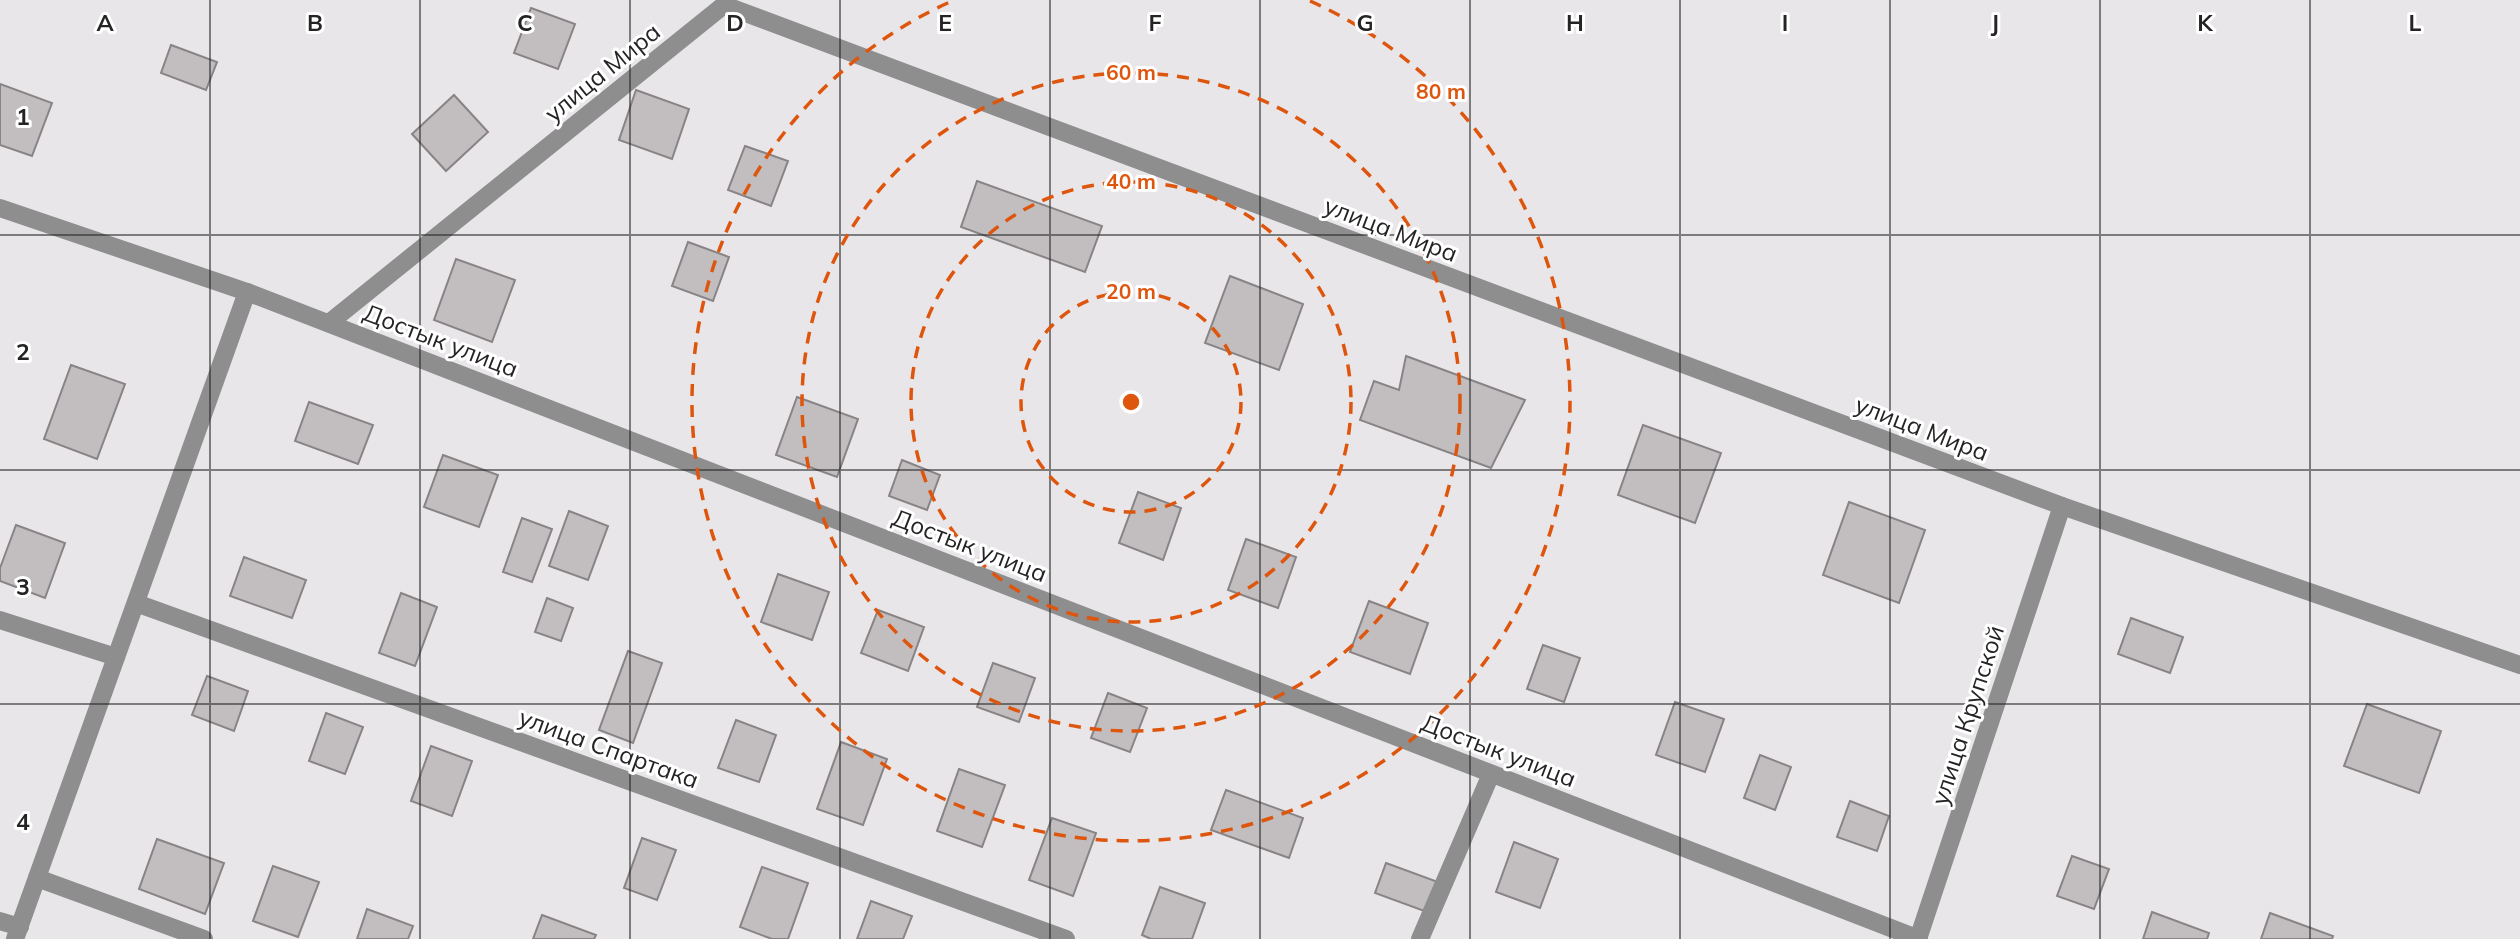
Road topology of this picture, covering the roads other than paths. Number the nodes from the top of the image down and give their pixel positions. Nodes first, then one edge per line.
1 (0, 208) edge
2 (247, 292) junction
3 (329, 323) junction
4 (2062, 506) junction
5 (136, 603) junction
6 (0, 620) edge
7 (116, 657) junction
8 (2520, 665) edge
9 (1492, 774) junction
10 (37, 878) junction
11 (0, 920) edge
12 (17, 933) edge
13 (204, 939) edge
14 (1066, 939) edge
15 (1420, 939) edge
16 (1918, 939) edge

1 - 2 street, Достык улица
2 - 3 street, Достык улица
2 - 5 street
3 - 4 street, улица Мира
3 - 9 street, Достык улица
4 - 8 street, улица Мира
4 - 16 street, улица Крупской
5 - 7 street
5 - 14 street, улица Спартака
6 - 7 street
7 - 10 street
9 - 15 street
9 - 16 street, Достык улица
10 - 12 street
10 - 13 street
11 - 12 street

